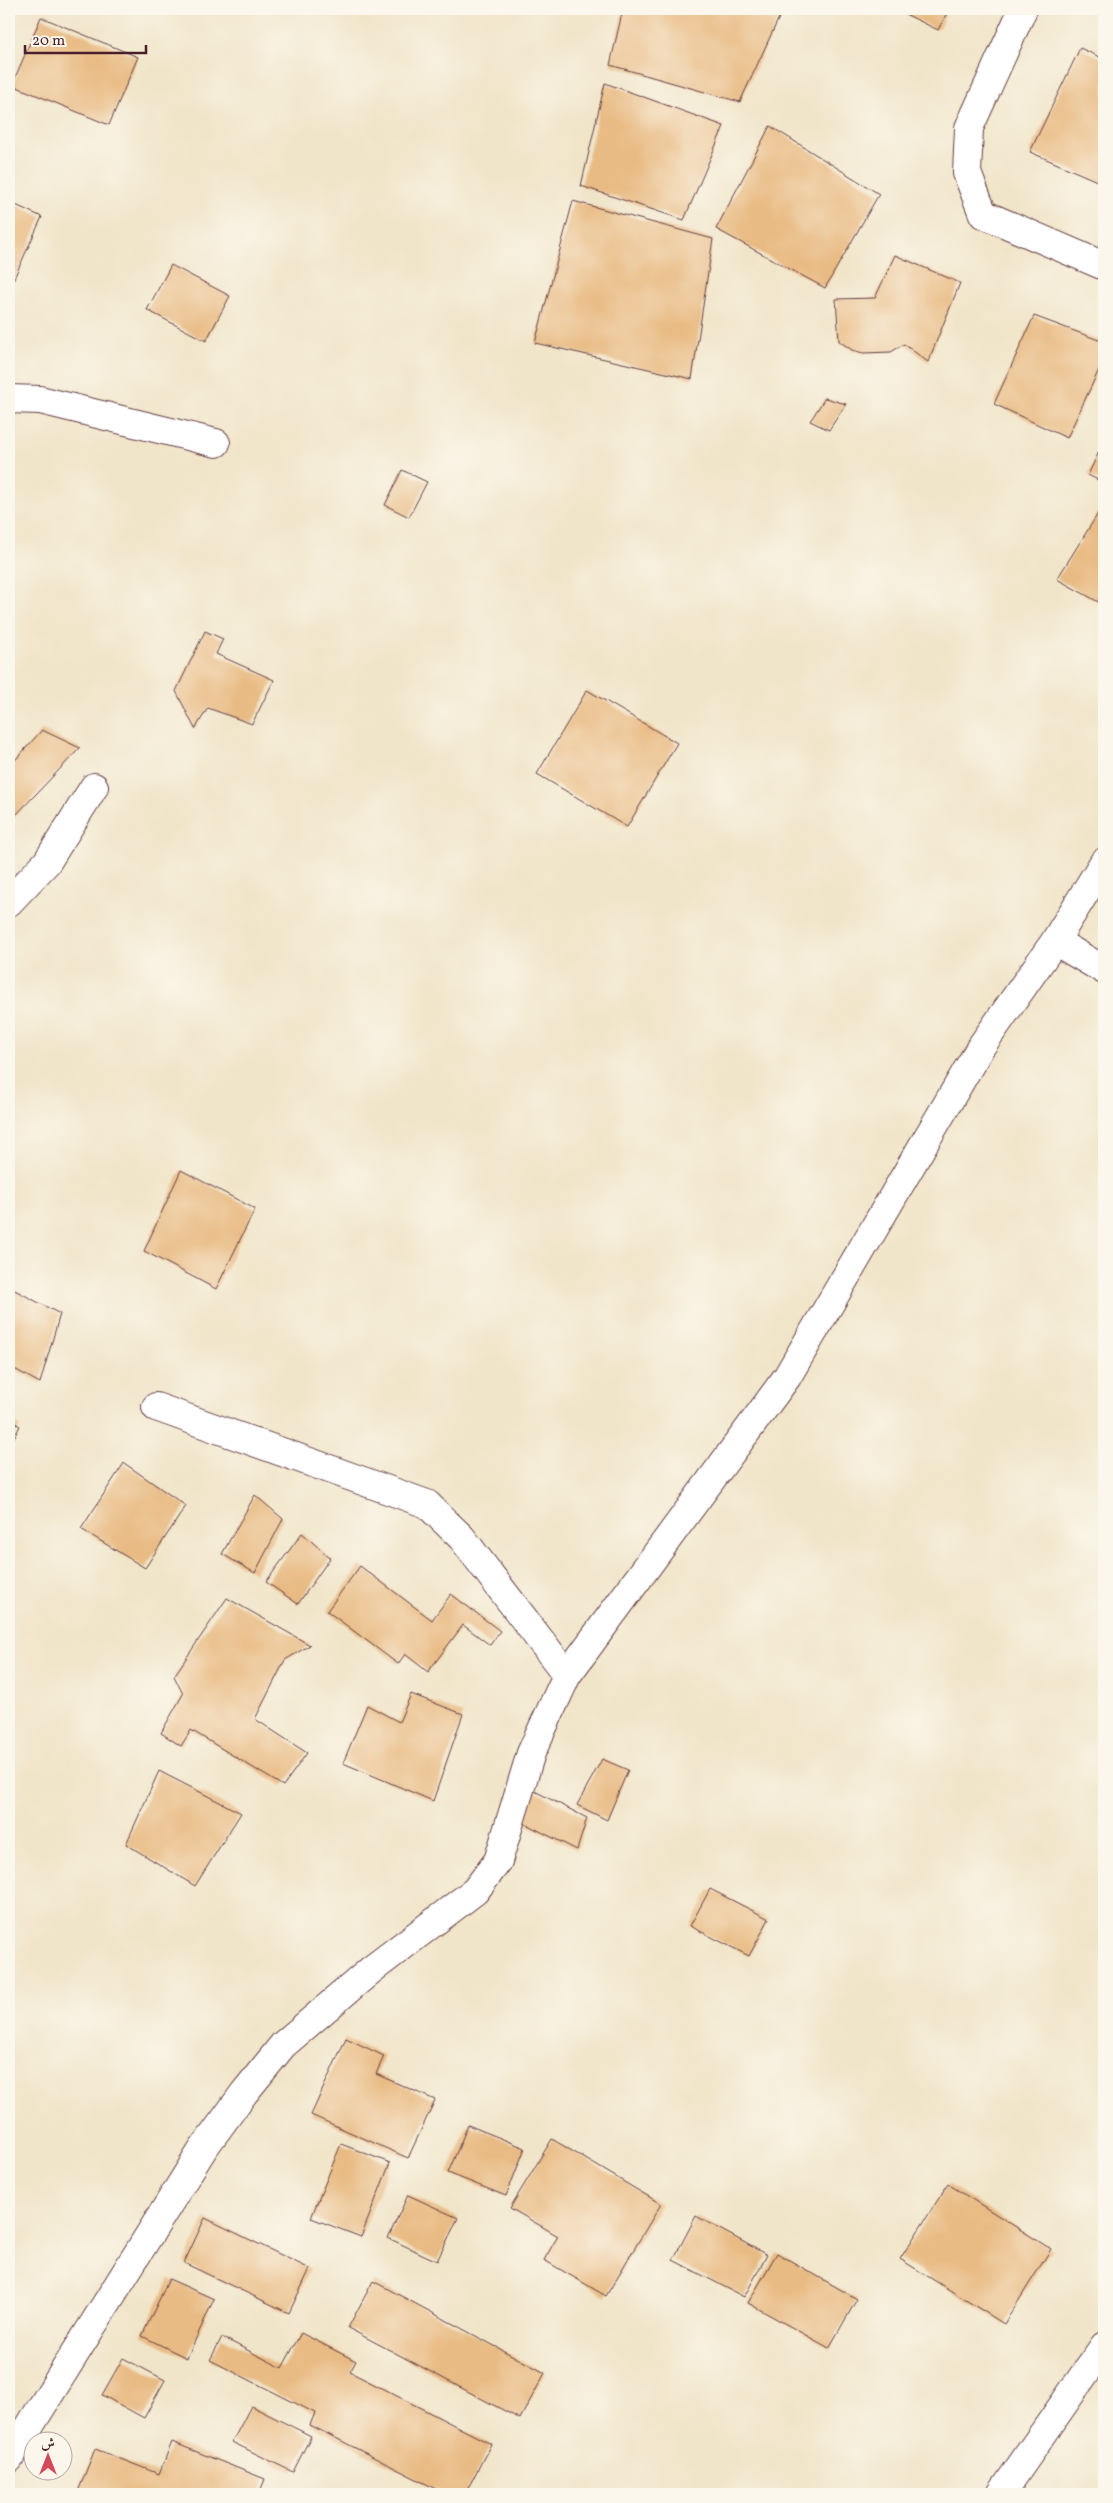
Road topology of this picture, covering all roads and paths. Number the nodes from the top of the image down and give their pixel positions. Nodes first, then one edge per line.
1 (1023, 9) edge
2 (1104, 266) edge
3 (9, 399) edge
4 (216, 443) dead end
5 (94, 787) dead end
6 (1104, 862) edge
7 (9, 902) edge
8 (1055, 941) junction
9 (1104, 970) edge
10 (156, 1408) dead end
11 (567, 1675) junction
12 (1103, 2352) edge
13 (9, 2459) edge
14 (1001, 2494) edge

1 - 2 street
3 - 4 street
5 - 7 street
6 - 8 street
8 - 9 street
8 - 11 street
10 - 11 street
11 - 13 street
12 - 14 street

